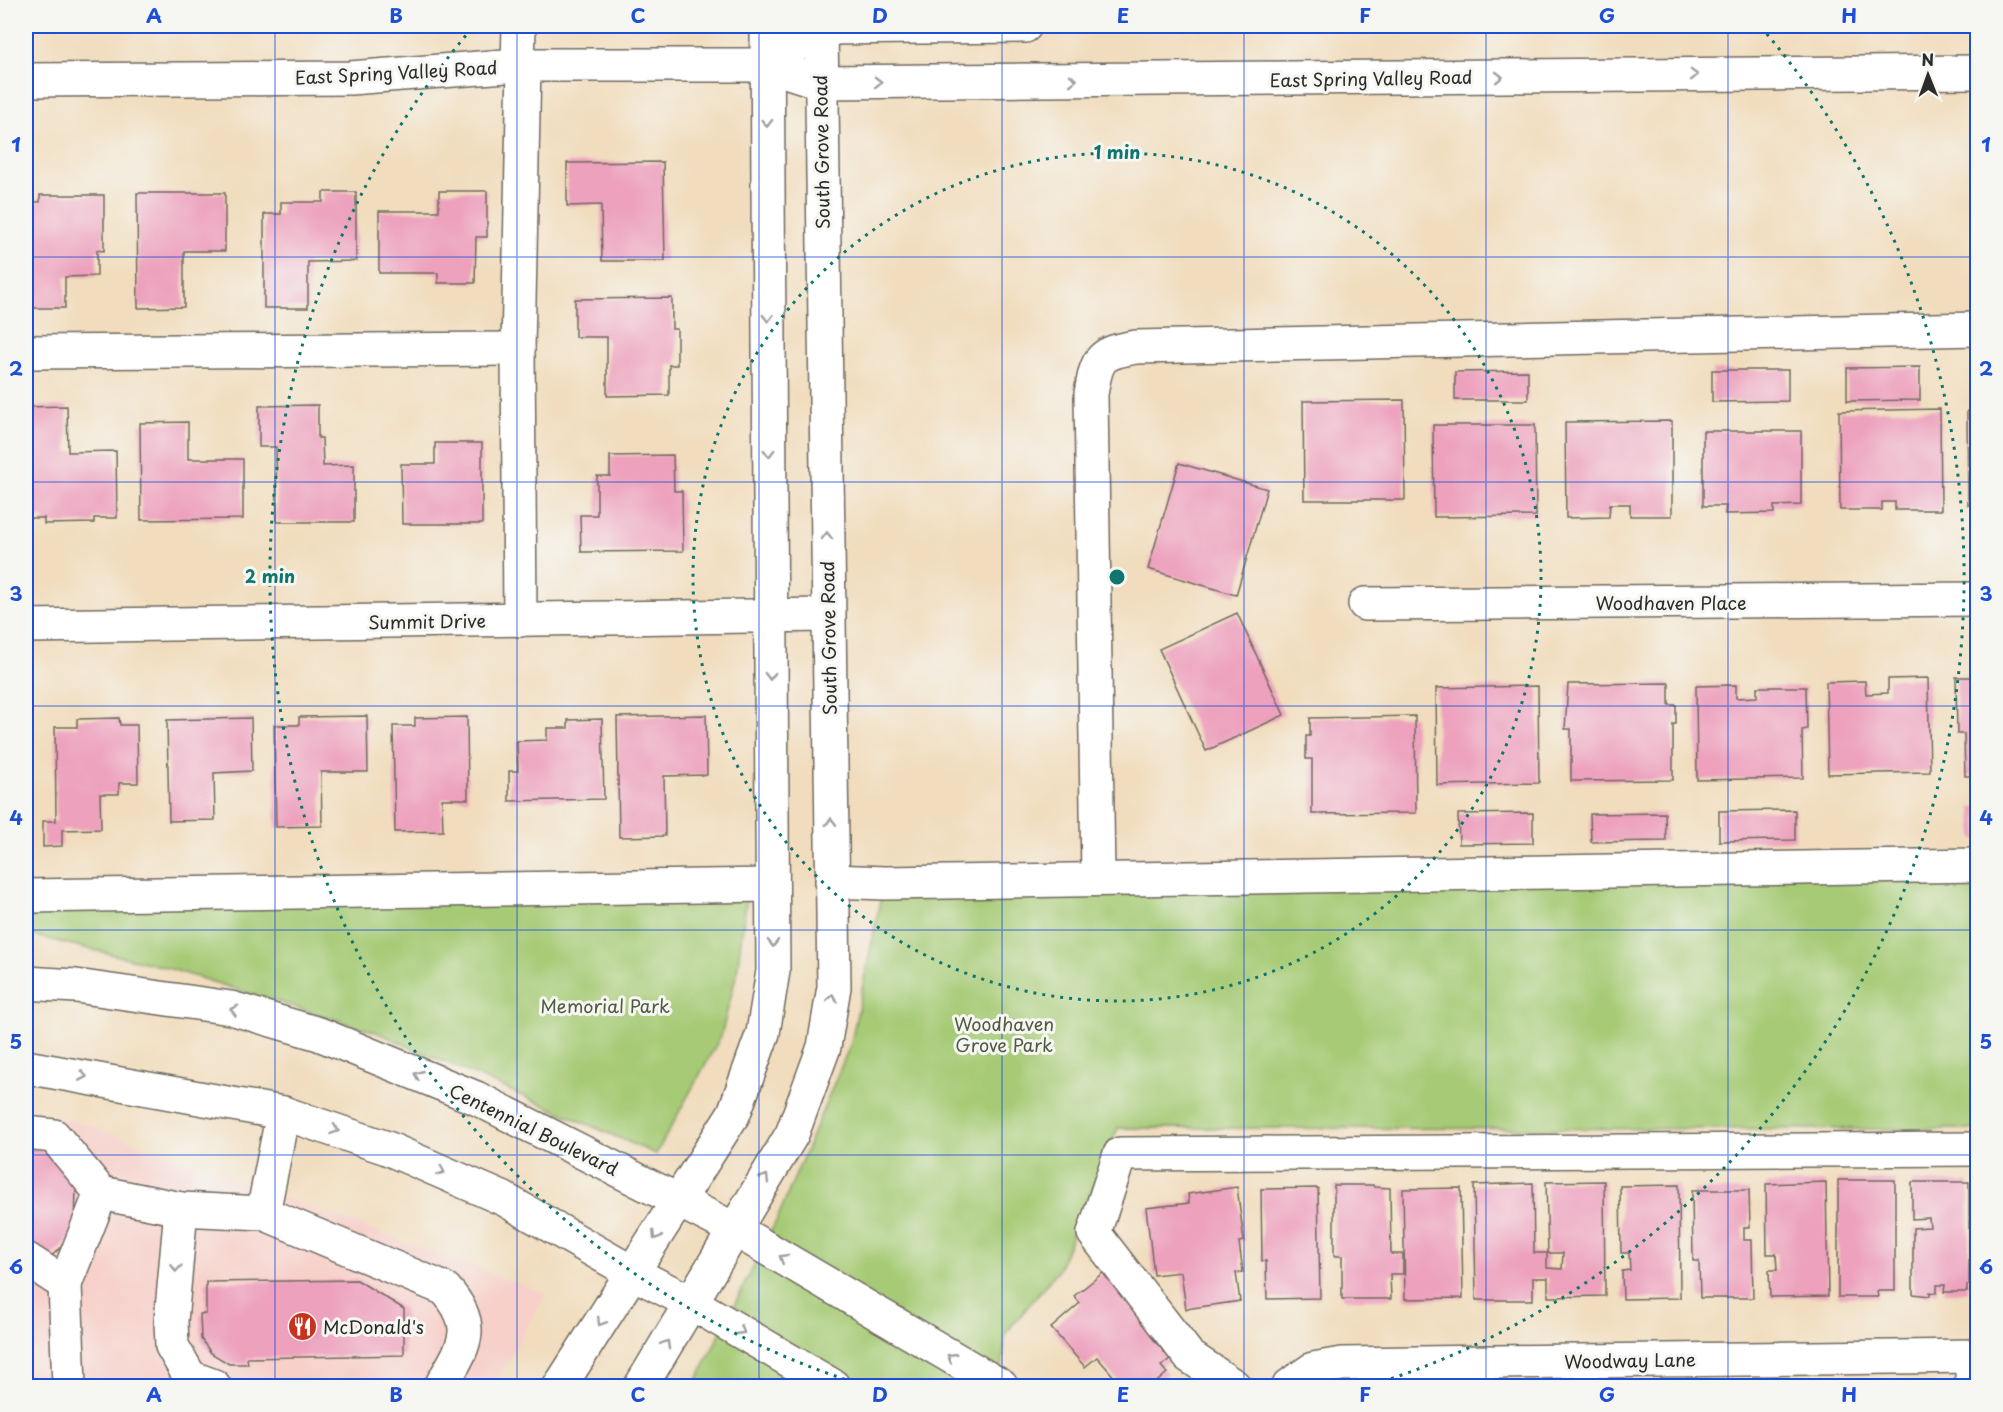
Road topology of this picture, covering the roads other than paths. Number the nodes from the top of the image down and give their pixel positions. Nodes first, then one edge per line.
1 (519, 26) edge
2 (767, 26) edge
3 (1025, 26) edge
4 (821, 27) edge
5 (521, 65) junction
6 (767, 65) junction
7 (1977, 72) edge
8 (26, 80) edge
9 (820, 82) junction
10 (1977, 329) edge
11 (518, 348) junction
12 (26, 352) edge
13 (1977, 599) edge
14 (1365, 604) dead end
15 (828, 615) junction
16 (770, 618) junction
17 (520, 620) junction
18 (26, 626) edge
19 (1977, 865) edge
20 (1098, 878) junction
21 (832, 881) junction
22 (772, 885) junction
23 (26, 896) edge
24 (26, 983) edge
25 (26, 1067) edge
26 (283, 1113) junction
27 (26, 1133) edge
28 (1977, 1149) edge
29 (100, 1193) junction
30 (679, 1200) junction
31 (181, 1209) junction
32 (263, 1213) junction
33 (735, 1228) junction
34 (26, 1259) edge
35 (633, 1273) junction
36 (65, 1284) junction
37 (690, 1302) junction
38 (1974, 1366) edge
39 (1745, 1372) edge
40 (1514, 1375) edge
41 (69, 1386) edge
42 (214, 1386) edge
43 (441, 1386) edge
44 (560, 1386) edge
45 (641, 1386) edge
46 (833, 1386) edge
47 (1001, 1386) edge
48 (1234, 1386) edge
49 (1289, 1386) edge

1 - 5 main road
2 - 6 main road
3 - 4 main road
4 - 6 main road
4 - 9 main road, South Grove Road
5 - 6 main road, East Spring Valley Road
5 - 8 main road, East Spring Valley Road
5 - 11 main road
6 - 9 main road, East Spring Valley Road
6 -> 16 main road
9 -> 7 main road, East Spring Valley Road
15 -> 9 main road, South Grove Road
10 - 20 main road
11 - 12 main road
11 - 17 main road
13 - 14 main road, Woodhaven Place
15 - 16 main road, Summit Drive
21 -> 15 main road, South Grove Road
16 - 17 main road, Summit Drive
16 -> 22 main road
17 - 18 main road, Summit Drive
19 - 20 main road
20 - 21 main road
33 -> 21 main road, South Grove Road
22 - 23 main road
22 -> 30 main road
30 -> 24 main road, Centennial Boulevard
25 -> 26 main road
26 - 32 main road
26 -> 35 main road
27 - 29 main road
28 - 48 main road
29 - 31 main road
29 - 36 main road
30 - 33 main road, Centennial Boulevard
30 -> 35 main road
31 - 32 main road
31 -> 42 main road
32 - 43 main road
33 - 37 main road, South Grove Road
47 -> 33 main road, Centennial Boulevard
34 - 36 main road
35 - 37 main road
35 -> 44 main road
36 - 41 main road
45 -> 37 main road, South Grove Road
37 -> 46 main road
38 - 39 main road, Woodway Lane
39 - 40 main road, Woodway Lane
40 - 49 main road, Woodway Lane

